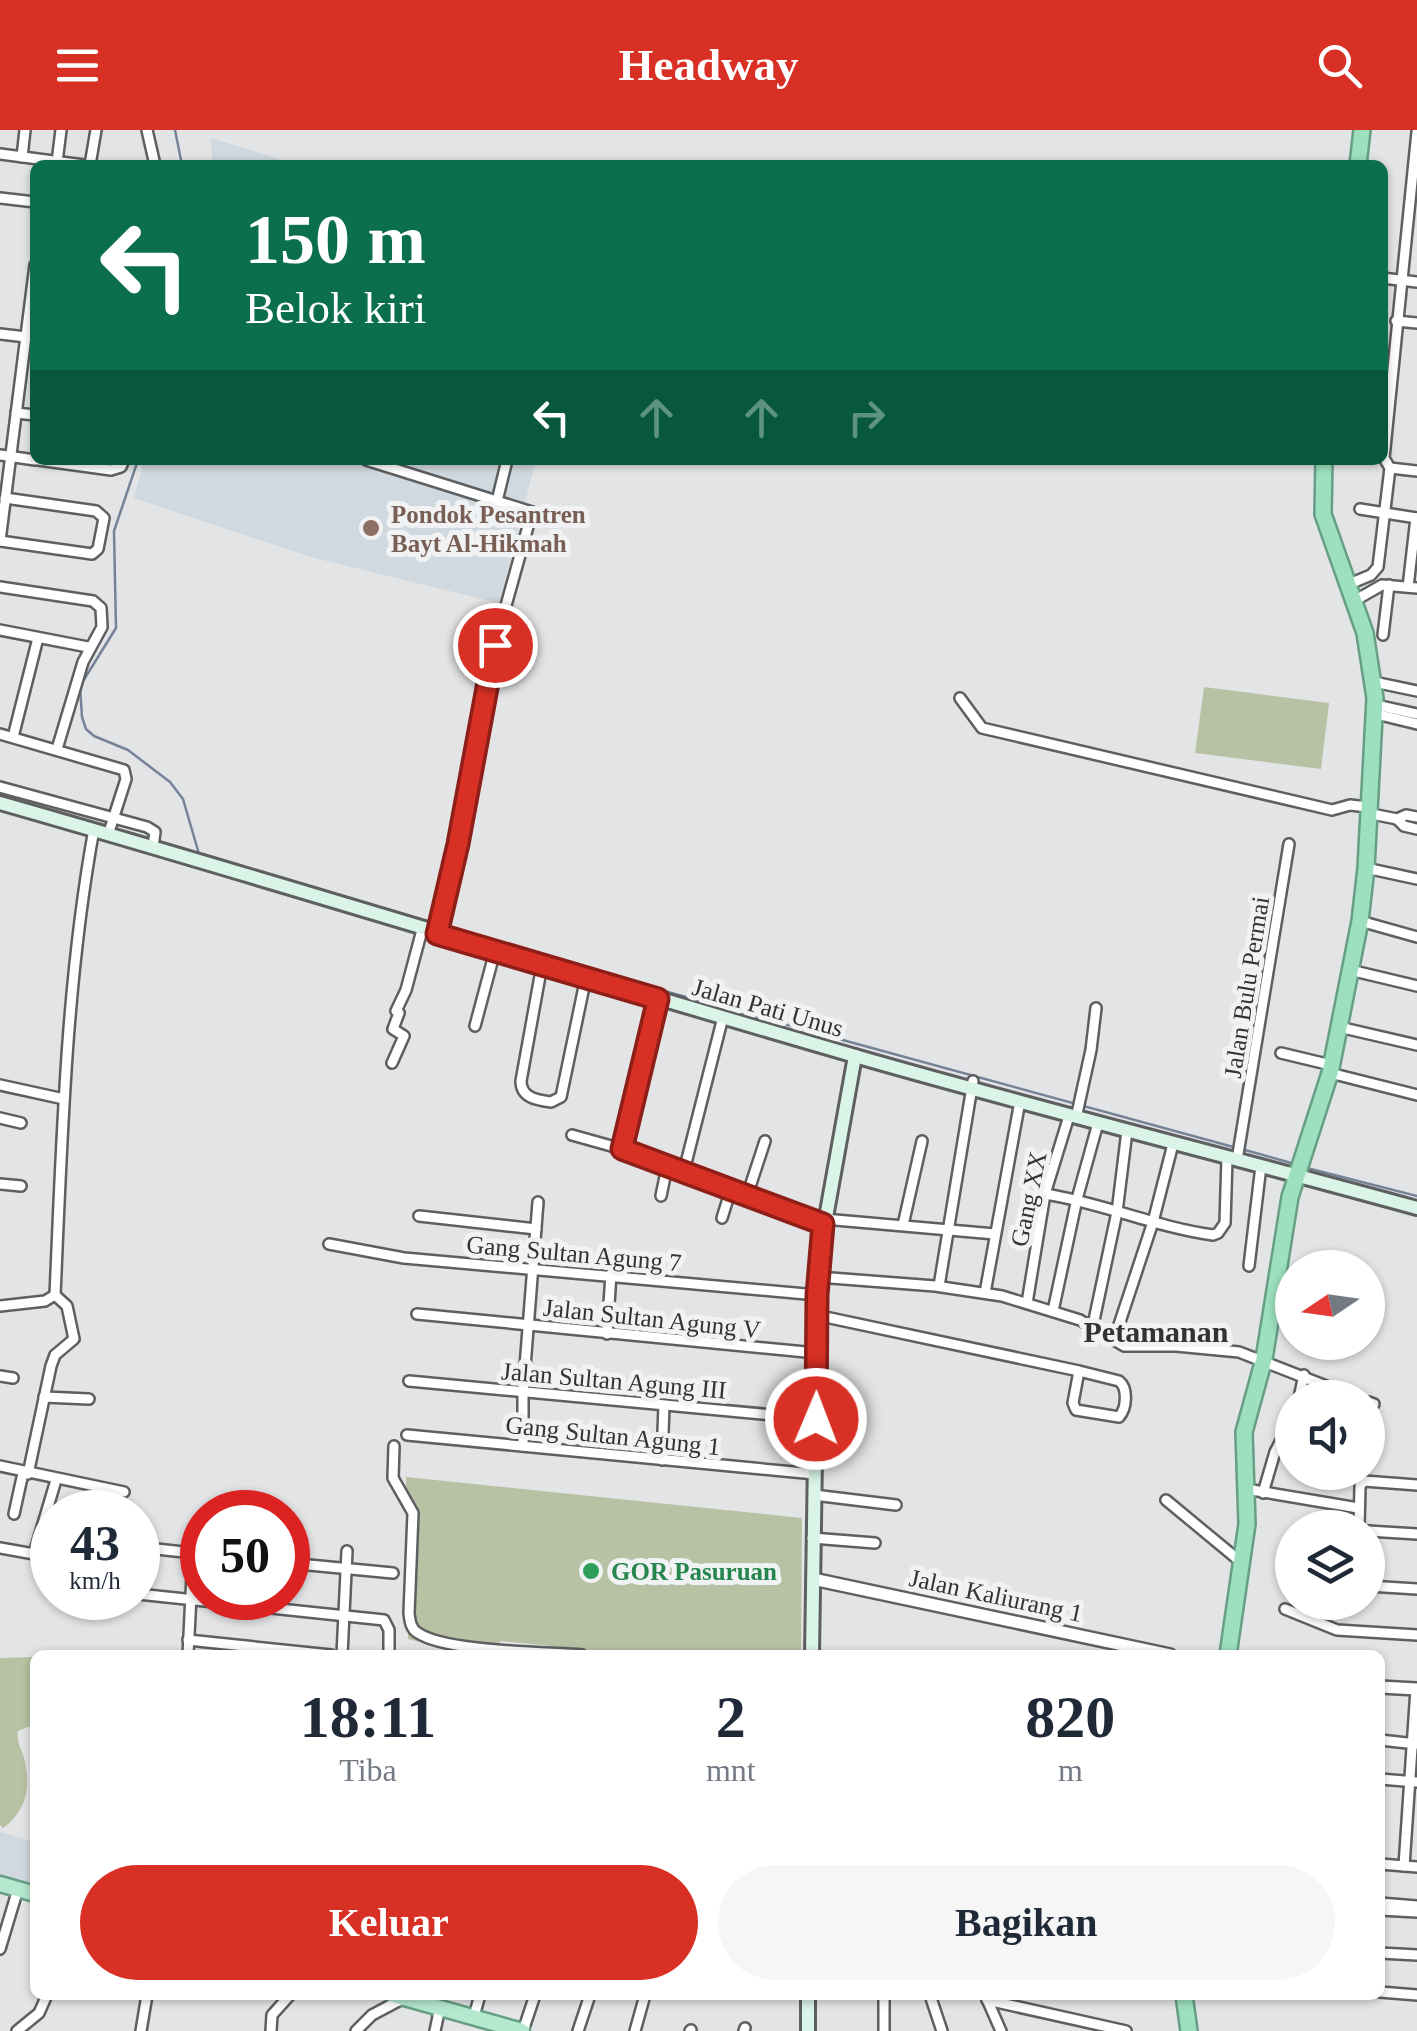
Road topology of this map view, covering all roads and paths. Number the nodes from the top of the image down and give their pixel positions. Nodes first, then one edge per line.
1 (26, 130) edge
2 (61, 130) edge
3 (96, 130) edge
4 (147, 130) edge
5 (1362, 130) edge
6 (1417, 132) edge
7 (0, 154) edge
8 (22, 157) junction
9 (43, 160) edge
10 (57, 160) edge
11 (88, 160) edge
12 (154, 160) edge
13 (1359, 160) edge
14 (0, 198) edge
15 (30, 201) edge
16 (1413, 203) edge
17 (1405, 238) junction
18 (1417, 239) edge
19 (1388, 279) edge
20 (1401, 280) junction
21 (1417, 282) edge
22 (30, 305) edge
23 (1396, 321) junction
24 (1417, 323) edge
25 (0, 334) edge
26 (26, 337) junction
27 (1388, 412) edge
28 (16, 413) junction
29 (30, 414) edge
30 (4, 456) edge
31 (30, 459) edge
32 (80, 465) edge
33 (121, 465) edge
34 (382, 465) edge
35 (506, 465) edge
36 (1324, 465) edge
37 (1388, 465) edge
38 (1390, 468) junction
39 (1417, 471) edge
40 (5, 498) junction
41 (497, 501) junction
42 (1360, 509) dead end
43 (1386, 515) junction
44 (1416, 518) edge
45 (0, 541) edge
46 (1371, 575) junction
47 (1390, 584) junction
48 (1376, 586) junction
49 (0, 587) edge
50 (1412, 587) edge
51 (1350, 593) junction
52 (0, 630) edge
53 (1384, 635) dead end
54 (38, 638) junction
55 (88, 647) junction
56 (1374, 682) junction
57 (1417, 691) edge
58 (960, 698) dead end
59 (1376, 709) junction
60 (1417, 714) edge
61 (1417, 724) edge
62 (0, 734) edge
63 (13, 737) junction
64 (57, 749) junction
65 (0, 787) edge
66 (0, 803) edge
67 (1368, 810) junction
68 (1417, 817) edge
69 (1397, 819) junction
70 (111, 825) junction
71 (94, 829) junction
72 (1417, 829) edge
73 (1289, 844) dead end
74 (1366, 868) junction
75 (1417, 880) edge
76 (1360, 921) junction
77 (439, 928) junction
78 (422, 930) junction
79 (1417, 938) edge
80 (495, 951) junction
81 (542, 965) junction
82 (1350, 970) junction
83 (586, 978) junction
84 (1417, 986) edge
85 (658, 999) junction
86 (1096, 1008) dead end
87 (723, 1018) junction
88 (475, 1026) dead end
89 (1339, 1027) junction
90 (1417, 1045) edge
91 (1280, 1052) dead end
92 (854, 1056) junction
93 (392, 1063) dead end
94 (1330, 1069) junction
95 (0, 1085) edge
96 (973, 1085) junction
97 (1417, 1094) edge
98 (64, 1099) junction
99 (1020, 1101) junction
100 (1076, 1110) junction
101 (0, 1118) edge
102 (20, 1123) dead end
103 (1098, 1123) junction
104 (1127, 1131) junction
105 (572, 1134) dead end
106 (922, 1140) dead end
107 (765, 1141) dead end
108 (1174, 1144) junction
109 (622, 1149) junction
110 (1234, 1156) junction
111 (1261, 1166) junction
112 (667, 1167) junction
113 (1298, 1168) junction
114 (684, 1171) junction
115 (0, 1184) edge
116 (20, 1186) dead end
117 (731, 1190) junction
118 (1045, 1194) junction
119 (661, 1196) dead end
120 (747, 1196) junction
121 (1078, 1199) junction
122 (538, 1202) dead end
123 (1417, 1208) edge
124 (1117, 1212) junction
125 (420, 1216) dead end
126 (722, 1218) dead end
127 (823, 1222) junction
128 (1153, 1222) junction
129 (903, 1225) junction
130 (536, 1229) junction
131 (950, 1230) junction
132 (995, 1234) junction
133 (330, 1244) dead end
134 (1249, 1266) dead end
135 (818, 1270) junction
136 (532, 1272) junction
137 (611, 1274) junction
138 (940, 1280) junction
139 (986, 1288) junction
140 (817, 1295) junction
141 (1028, 1297) junction
142 (62, 1301) junction
143 (1056, 1304) junction
144 (0, 1306) edge
145 (417, 1314) dead end
146 (816, 1315) junction
147 (1093, 1325) junction
148 (529, 1326) junction
149 (607, 1334) junction
150 (1114, 1340) junction
151 (1266, 1345) junction
152 (816, 1353) junction
153 (1079, 1371) junction
154 (1304, 1375) junction
155 (0, 1376) edge
156 (13, 1378) dead end
157 (1303, 1380) edge
158 (1316, 1380) edge
159 (409, 1381) dead end
160 (523, 1392) junction
161 (44, 1396) junction
162 (89, 1399) dead end
163 (664, 1405) junction
164 (816, 1419) junction
165 (408, 1435) dead end
166 (394, 1446) dead end
167 (523, 1446) junction
168 (1275, 1452) edge
169 (662, 1460) junction
170 (0, 1466) edge
171 (26, 1474) junction
172 (815, 1474) junction
173 (56, 1480) junction
174 (1417, 1484) edge
175 (1246, 1489) junction
176 (113, 1490) edge
177 (1263, 1492) junction
178 (814, 1495) junction
179 (1166, 1500) dead end
180 (896, 1505) dead end
181 (1358, 1508) joint
182 (14, 1514) dead end
183 (1385, 1532) edge
184 (1417, 1534) edge
185 (812, 1538) junction
186 (875, 1543) dead end
187 (0, 1548) edge
188 (346, 1551) dead end
189 (1243, 1564) junction
190 (310, 1565) edge
191 (346, 1568) junction
192 (393, 1573) dead end
193 (814, 1579) junction
194 (1385, 1587) edge
195 (1414, 1589) edge
196 (310, 1613) edge
197 (346, 1617) junction
198 (189, 1620) edge
199 (1313, 1620) edge
200 (1417, 1635) edge
201 (188, 1640) junction
202 (440, 1648) edge
203 (188, 1650) edge
204 (223, 1650) edge
205 (343, 1650) edge
206 (389, 1650) edge
207 (471, 1650) edge
208 (812, 1650) edge
209 (1147, 1650) edge
210 (1229, 1650) edge
211 (1385, 1687) edge
212 (1416, 1689) edge
213 (1385, 1741) edge
214 (1416, 1744) edge
215 (1385, 1780) edge
216 (1413, 1782) edge
217 (1385, 1864) edge
218 (1404, 1866) junction
219 (1417, 1867) edge
220 (0, 1884) edge
221 (18, 1889) junction
222 (30, 1893) edge
223 (1385, 1907) edge
224 (1417, 1909) edge
225 (0, 1949) edge
226 (1385, 1953) edge
227 (1417, 1955) edge
228 (1385, 1992) edge
229 (1417, 1994) edge
230 (45, 2000) edge
231 (147, 2000) edge
232 (286, 2000) edge
233 (393, 2000) edge
234 (425, 2000) edge
235 (479, 2000) edge
236 (532, 2000) edge
237 (588, 2000) edge
238 (644, 2000) edge
239 (808, 2000) edge
240 (884, 2000) edge
241 (932, 2000) edge
242 (987, 2000) edge
243 (998, 2000) edge
244 (1185, 2000) edge
245 (440, 2007) junction
246 (474, 2016) junction
247 (17, 2031) edge
248 (142, 2031) edge
249 (270, 2031) edge
250 (356, 2031) edge
251 (434, 2031) edge
252 (523, 2031) edge
253 (578, 2031) edge
254 (635, 2031) edge
255 (808, 2031) edge
256 (884, 2031) edge
257 (942, 2031) edge
258 (1001, 2031) edge
259 (1126, 2031) edge
260 (1189, 2031) edge

1 - 8 street
2 - 10 street
3 - 11 street
4 - 12 street
5 - 13 highway
6 - 16 street
7 - 8 street
8 - 9 street
14 - 15 street
16 - 17 street
17 - 18 street
17 - 20 street
19 - 20 street
20 - 21 street
20 - 23 street
22 - 26 street
23 - 24 street
23 - 27 street
25 - 26 street
26 - 28 street
28 - 29 street
28 - 30 street
30 - 31 street
30 - 40 street
32 - 33 street
34 - 41 street
35 - 41 street
36 - 51 highway
37 - 38 street
38 - 39 street
38 - 43 street
40 - 45 street
40 - 45 street
41 - 77 street
42 - 43 street
43 - 44 street
43 - 46 street
44 - 50 street
46 - 48 street
46 - 51 street
47 - 48 street
47 - 50 street
47 - 53 street
48 - 51 street
49 - 55 street
51 - 56 highway
52 - 54 street
54 - 55 street
54 - 63 street
55 - 64 street
56 - 57 street
56 - 59 highway
58 - 67 street
59 - 60 street
59 - 61 street
59 - 67 highway
62 - 63 street
63 - 64 street
64 - 70 street
65 - 70 street
66 - 71 main road, Jalan Pati Unus
67 - 69 street
67 - 74 highway
68 - 69 street
69 - 72 street
70 - 71 main road, Jalan Pati Unus
70 - 78 main road, Jalan Pati Unus
71 - 98 street
73 - 110 street, Jalan Bulu Permai
74 - 75 street
74 - 76 highway
76 - 79 street
76 - 82 highway
77 - 78 main road, Jalan Pati Unus
77 - 80 main road, Jalan Pati Unus
78 - 93 street
80 - 81 main road, Jalan Pati Unus
80 - 88 street
81 - 83 main road, Jalan Pati Unus
81 - 83 street
82 - 84 street
82 - 89 highway
83 - 85 main road, Jalan Pati Unus
85 - 87 main road, Jalan Pati Unus
85 - 109 street
86 - 100 street, Gang XX
87 - 92 main road, Jalan Pati Unus
87 - 114 street
89 - 90 street
89 - 94 highway
91 - 94 street
92 - 96 main road, Jalan Pati Unus
92 - 127 main road
94 - 97 street
94 - 113 highway
95 - 98 street
96 - 99 main road, Jalan Pati Unus
96 - 131 street
98 - 142 street
99 - 100 main road, Jalan Pati Unus
99 - 132 street
100 - 103 main road, Jalan Pati Unus
100 - 118 street, Gang XX
101 - 102 street
103 - 104 main road, Jalan Pati Unus
103 - 121 street
104 - 108 main road, Jalan Pati Unus
104 - 124 street
105 - 109 street
106 - 129 street
107 - 120 street
108 - 110 main road, Jalan Pati Unus
108 - 128 street
109 - 112 street
110 - 111 main road, Jalan Pati Unus
110 - 128 street, Jalan Bulu Permai
111 - 113 main road, Jalan Pati Unus
111 - 134 street
112 - 114 street
112 - 119 street
113 - 123 main road, Jalan Pati Unus
113 - 151 highway
114 - 117 street
115 - 116 street
117 - 120 street
117 - 126 street
118 - 121 street
118 - 141 street, Gang XX
120 - 127 street
121 - 124 street
121 - 143 street
122 - 130 street
124 - 128 street
124 - 147 street
125 - 130 street
127 - 129 street
127 - 135 main road
128 - 150 street
129 - 131 street
130 - 136 street
131 - 132 street
131 - 138 street
132 - 139 street
133 - 136 street, Gang Sultan Agung 7
135 - 138 street
135 - 140 main road
136 - 137 street, Gang Sultan Agung 7
136 - 148 street
137 - 140 street, Gang Sultan Agung 7
137 - 149 street
138 - 139 street
139 - 141 street
140 - 146 main road
141 - 143 street
142 - 144 street
142 - 161 street
143 - 147 street
145 - 148 street, Jalan Sultan Agung V
146 - 152 main road
146 - 153 street
147 - 150 street
148 - 149 street, Jalan Sultan Agung V
148 - 160 street
149 - 152 street, Jalan Sultan Agung V
150 - 151 street
151 - 154 street
151 - 175 highway
152 - 164 main road
153 - 153 street
154 - 157 street
154 - 158 street
155 - 156 street
159 - 160 street, Jalan Sultan Agung III
160 - 163 street, Jalan Sultan Agung III
160 - 167 street
161 - 162 street
161 - 171 street
163 - 164 street, Jalan Sultan Agung III
163 - 169 street
164 - 172 main road
165 - 167 street, Gang Sultan Agung 1
166 - 202 street
167 - 169 street, Gang Sultan Agung 1
168 - 177 street
169 - 172 street, Gang Sultan Agung 1
170 - 171 street
171 - 173 street
171 - 182 street
172 - 178 main road
173 - 176 street
173 - 187 street
174 - 181 street
175 - 177 street
175 - 189 highway
177 - 181 street
178 - 180 street
178 - 185 main road
179 - 189 street
183 - 184 street
185 - 186 street
185 - 193 main road
188 - 191 street
189 - 210 highway
190 - 191 street
191 - 192 street
191 - 197 street
193 - 208 main road
193 - 209 street, Jalan Kaliurang 1
194 - 195 street
196 - 197 street
197 - 205 street
197 - 206 street
198 - 201 street
199 - 200 street
201 - 203 street
201 - 204 street
202 - 207 street
211 - 212 street
212 - 214 street
213 - 214 street
214 - 216 street
215 - 216 street
216 - 218 street
217 - 218 street
218 - 219 street
220 - 221 main road
221 - 222 main road
221 - 225 street
223 - 224 street
226 - 227 street
228 - 229 street
230 - 247 street
231 - 248 street
232 - 249 street
233 - 250 street
234 - 245 main road
235 - 246 street
236 - 252 street
237 - 253 street
238 - 254 street
239 - 255 main road
240 - 256 street
241 - 257 street
242 - 258 street
243 - 259 street
244 - 260 highway
245 - 246 main road
245 - 251 street
246 - 252 main road

